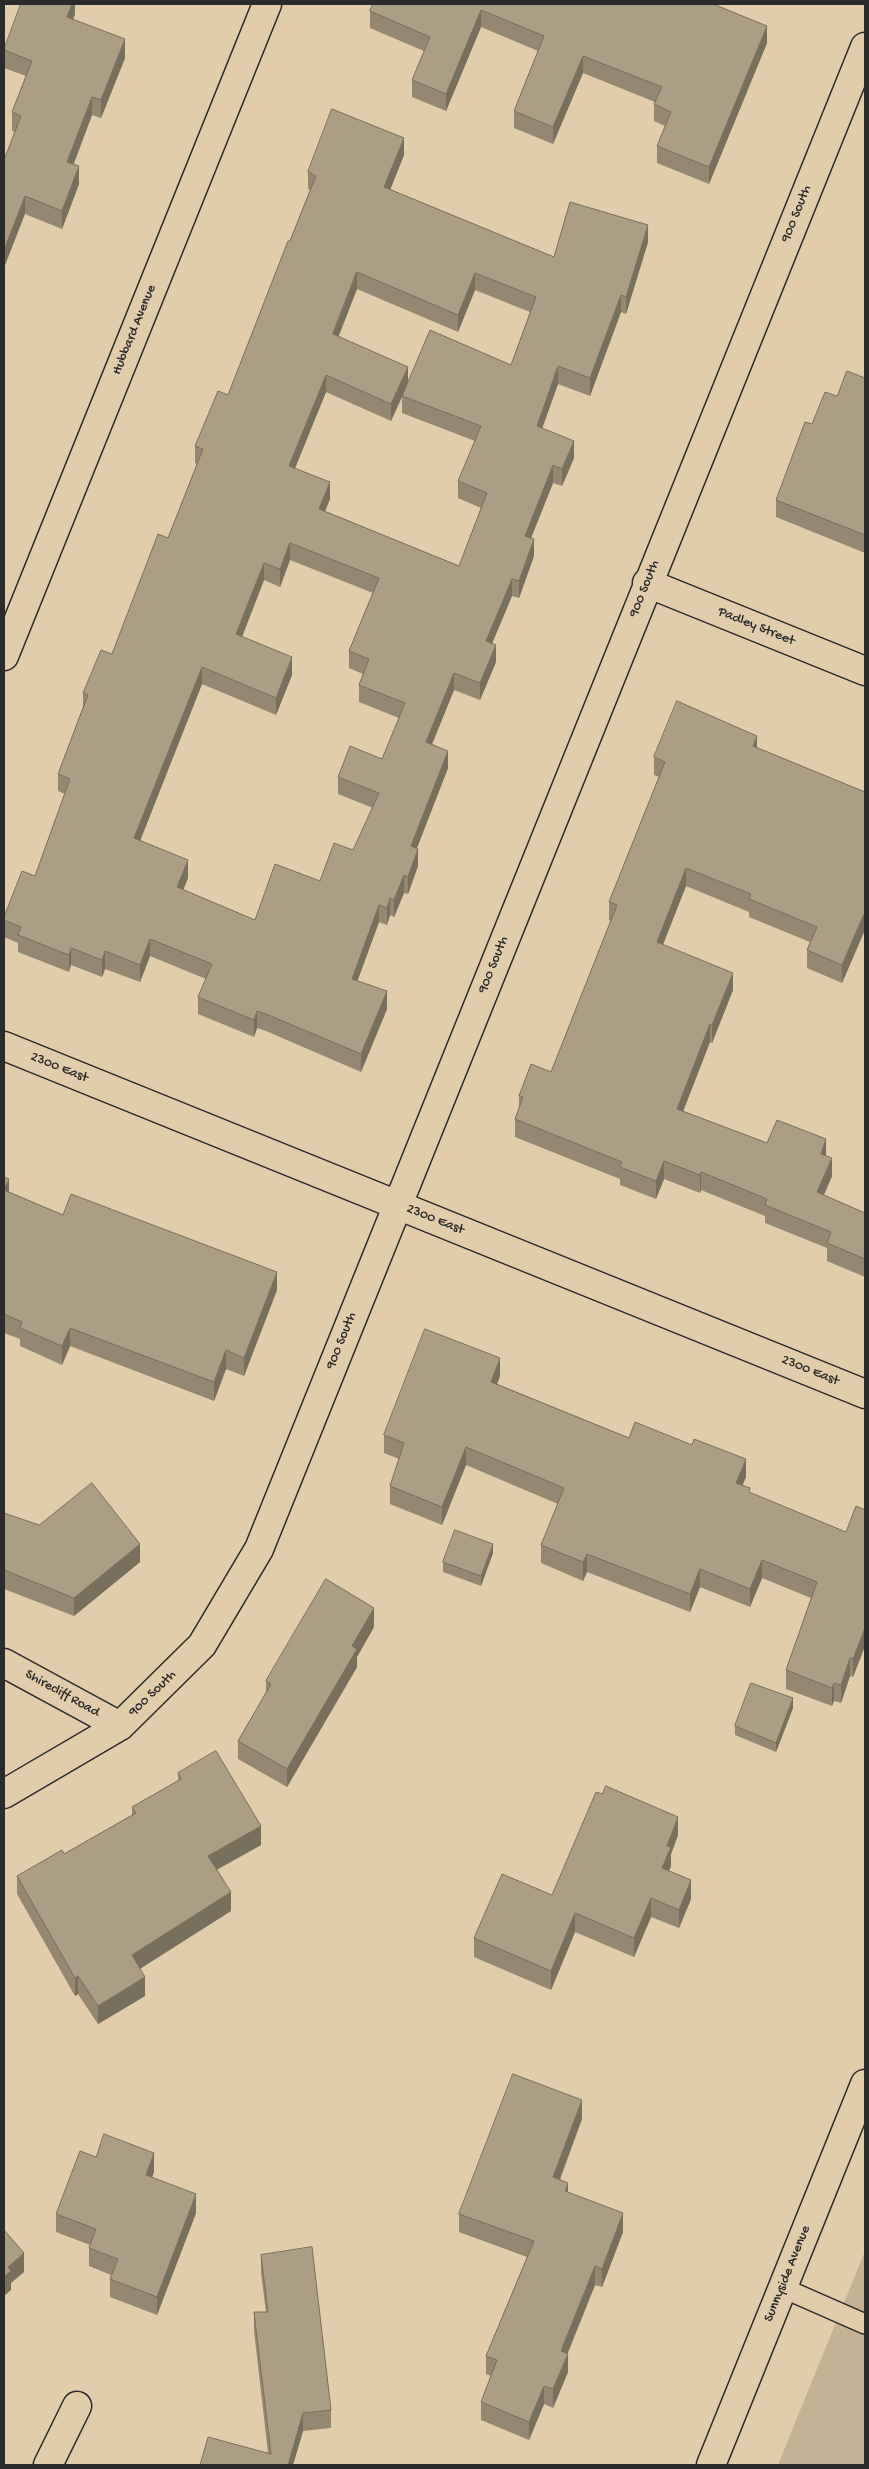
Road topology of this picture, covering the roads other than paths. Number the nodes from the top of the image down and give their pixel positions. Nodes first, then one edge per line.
1 (267, 4) edge
2 (865, 47) edge
3 (647, 583) junction
4 (4, 656) edge
5 (865, 671) edge
6 (4, 1046) edge
7 (397, 1204) junction
8 (865, 1394) edge
9 (4, 1663) edge
10 (120, 1726) junction
11 (4, 1794) edge
12 (865, 2084) edge
13 (783, 2288) junction
14 (865, 2324) edge
15 (77, 2406) dead end
16 (48, 2465) edge
17 (711, 2465) edge

1 - 4 street, Hubbard Avenue
2 - 3 street, 900 South
3 - 5 street, Padley Street
3 - 7 street, 900 South
6 - 7 street, 2300 East
7 - 8 street, 2300 East
7 - 10 street, 900 South
9 - 10 street, Shirecliff Road
10 - 11 street, 900 South
12 - 13 street, Sunnyside Avenue
13 - 14 lane
13 - 17 street, Sunnyside Avenue
15 - 16 street

